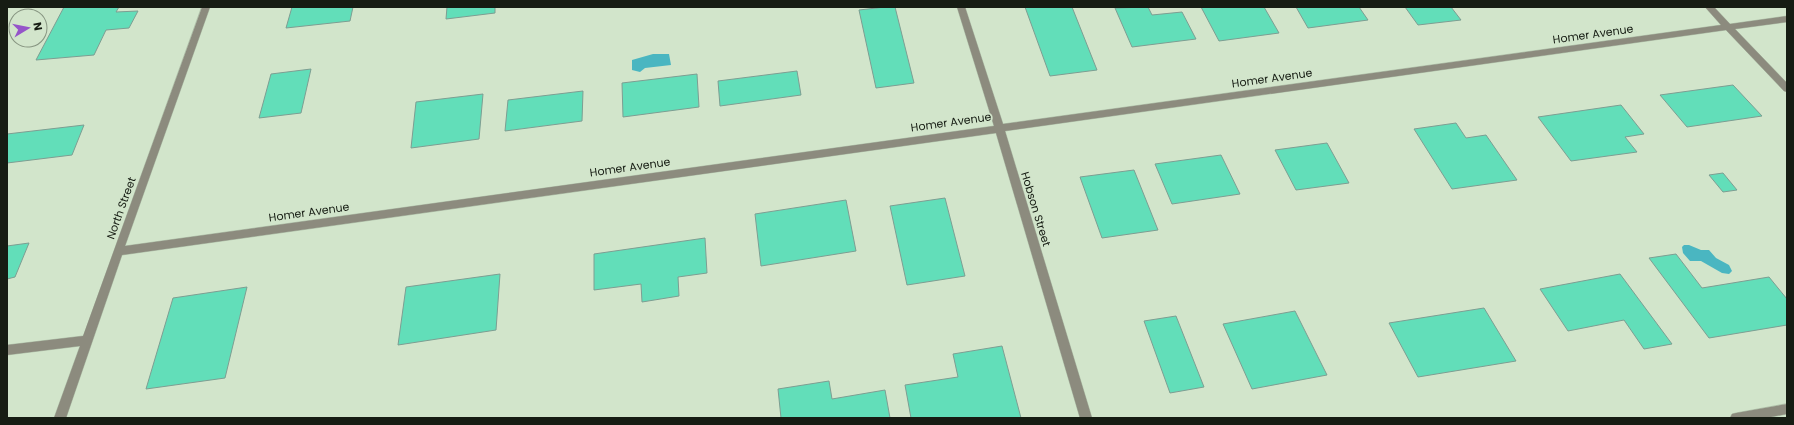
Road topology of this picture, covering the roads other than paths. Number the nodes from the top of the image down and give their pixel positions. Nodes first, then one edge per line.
1 (206, 7) edge
2 (961, 7) edge
3 (1709, 7) edge
4 (1787, 19) edge
5 (1729, 28) junction
6 (1787, 89) edge
7 (999, 127) junction
8 (118, 251) junction
9 (87, 340) junction
10 (7, 350) edge
11 (1787, 408) edge
12 (60, 418) edge
13 (1086, 418) edge
14 (1736, 418) edge

1 - 8 street, North Street
2 - 7 street, Hobson Street
3 - 5 street
4 - 5 street, Homer Avenue
5 - 6 street
5 - 7 street, Homer Avenue
7 - 8 street, Homer Avenue
7 - 13 street, Hobson Street
8 - 9 street, North Street
9 - 10 street
9 - 12 street, North Street
11 - 14 street

